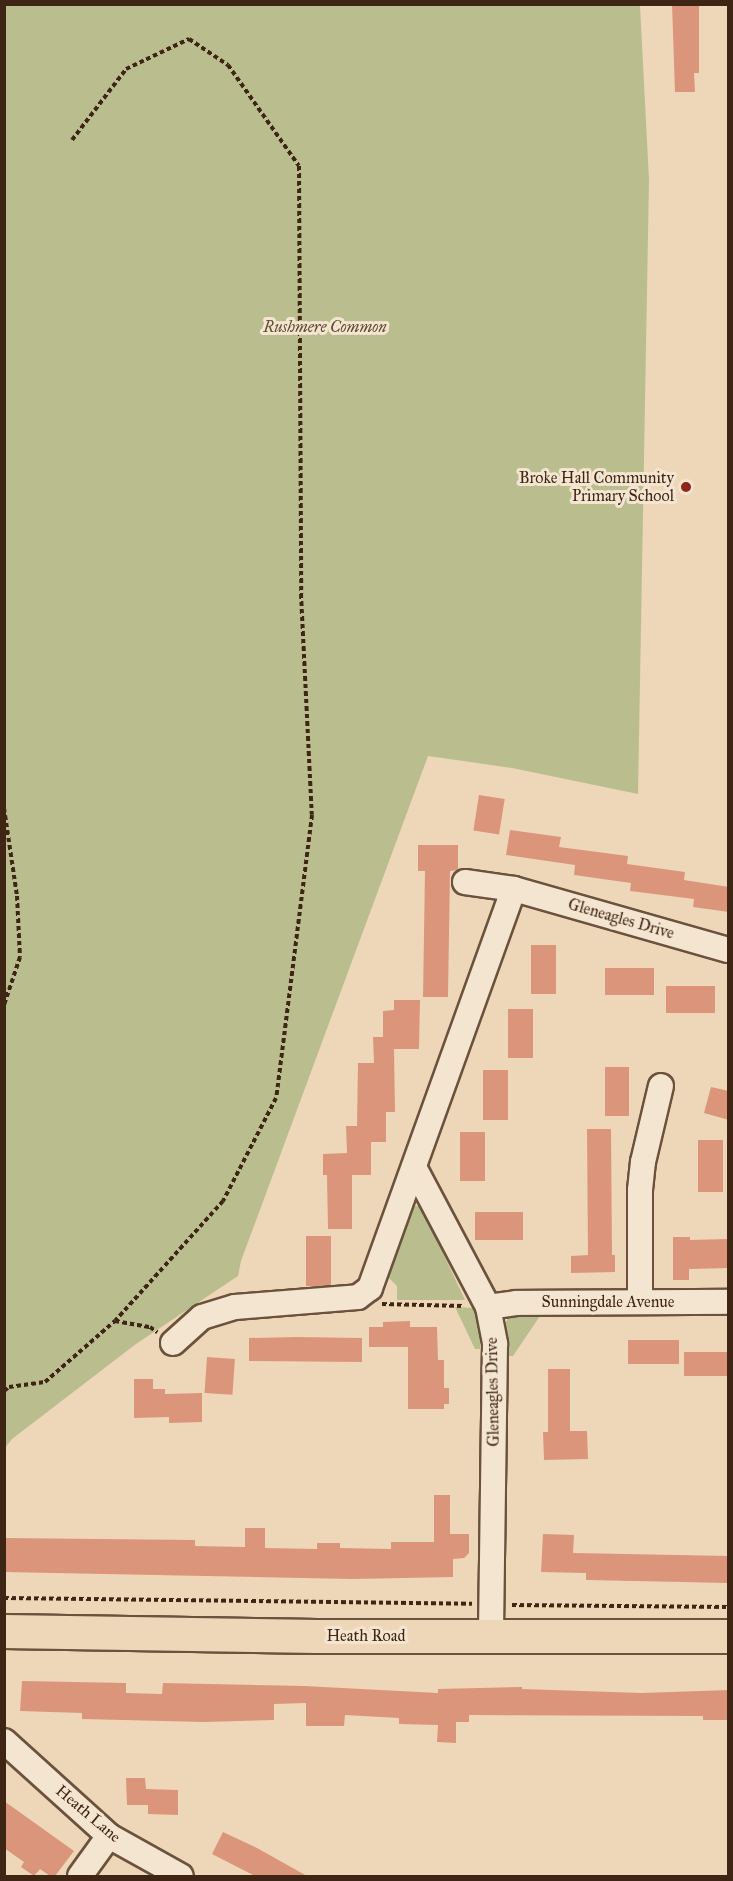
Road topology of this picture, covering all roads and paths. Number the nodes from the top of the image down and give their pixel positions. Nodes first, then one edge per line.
1 (72, 140) dead end
2 (4, 808) edge
3 (465, 882) dead end
4 (514, 889) junction
5 (729, 950) edge
6 (4, 1005) edge
7 (661, 1086) dead end
8 (414, 1167) junction
9 (358, 1297) junction
10 (639, 1302) junction
11 (729, 1302) edge
12 (488, 1307) junction
13 (115, 1321) junction
14 (173, 1343) joint
15 (4, 1390) edge
16 (4, 1598) edge
17 (729, 1607) edge
18 (492, 1620) junction
19 (4, 1631) edge
20 (729, 1636) edge
21 (4, 1741) edge
22 (109, 1836) junction
23 (80, 1876) edge
24 (181, 1876) edge

1 - 13 path
2 - 6 path
3 - 4 street, Gleneagles Drive
4 - 5 street, Gleneagles Drive
4 - 8 street
7 - 10 street
8 - 9 street
8 - 12 street, Gleneagles Drive
9 - 12 path
9 - 14 street
10 - 11 street, Sunningdale Avenue
10 - 12 street, Sunningdale Avenue
12 - 18 street, Gleneagles Drive
13 - 14 path
13 - 15 path
16 - 18 path
17 - 18 path
18 - 19 main road, Heath Road
18 - 20 main road, Heath Road
21 - 22 street, Heath Lane
22 - 23 street
22 - 24 street, Heath Lane

